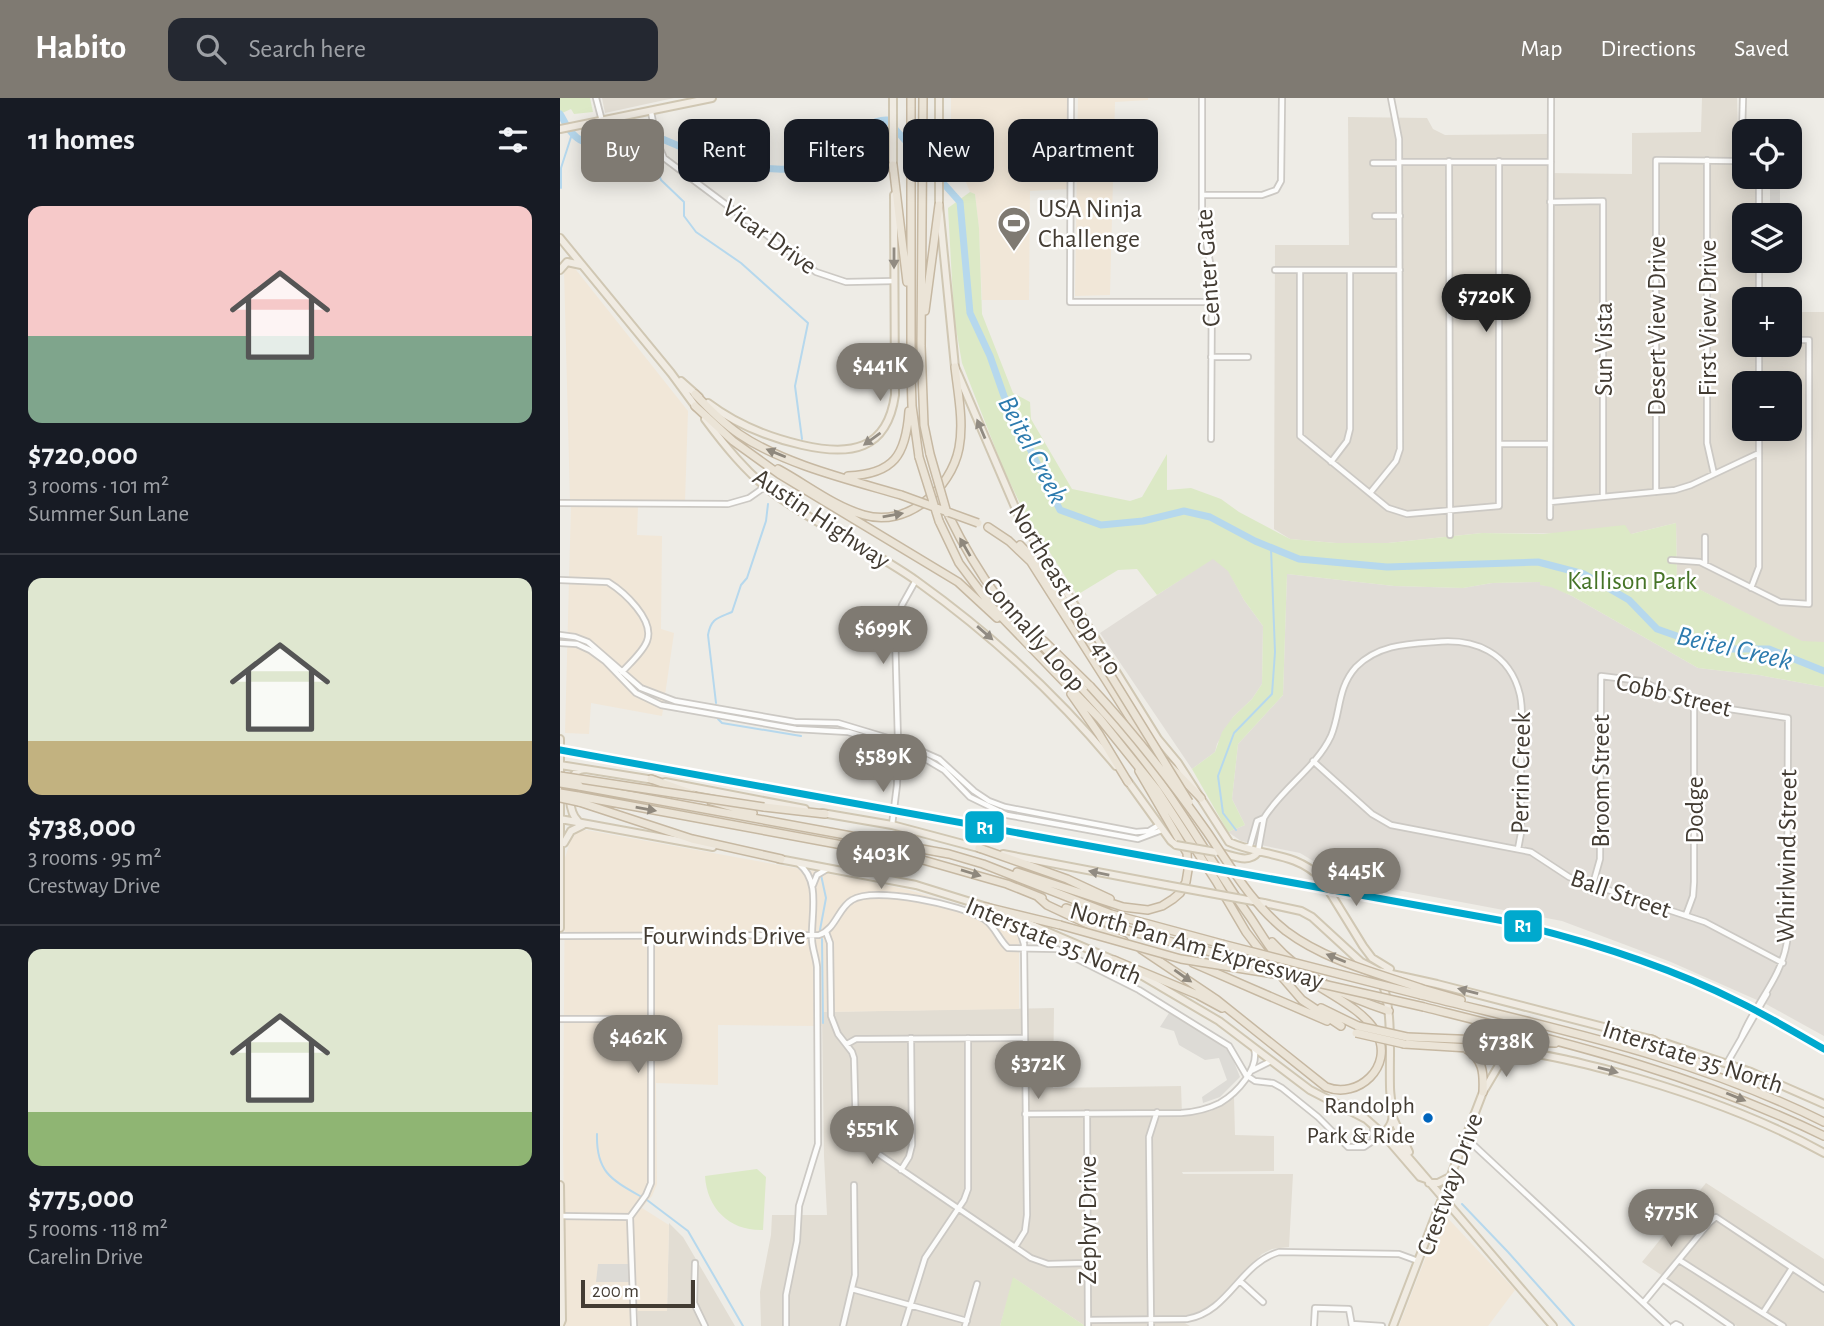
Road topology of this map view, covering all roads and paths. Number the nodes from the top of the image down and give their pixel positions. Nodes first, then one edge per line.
1 (596, 98) edge
2 (712, 98) edge
3 (911, 98) edge
4 (923, 98) edge
5 (939, 98) edge
6 (1071, 98) edge
7 (1202, 98) edge
8 (1282, 98) edge
9 (1391, 98) edge
10 (1551, 98) edge
11 (1742, 98) edge
12 (893, 99) edge
13 (651, 111) junction
14 (601, 119) edge
15 (611, 119) edge
16 (1742, 119) edge
17 (581, 124) edge
18 (560, 129) edge
19 (1707, 160) junction
20 (1449, 161) junction
21 (1499, 161) junction
22 (1732, 161) edge
23 (1399, 162) junction
24 (1551, 162) junction
25 (1373, 163) dead end
26 (893, 165) junction
27 (1202, 195) junction
28 (1550, 202) junction
29 (939, 205) junction
30 (1375, 216) dead end
31 (1400, 216) junction
32 (560, 238) edge
33 (581, 265) junction
34 (560, 270) edge
35 (1275, 270) dead end
36 (1300, 270) junction
37 (1350, 270) junction
38 (1400, 270) junction
39 (894, 281) junction
40 (1211, 302) junction
41 (912, 321) junction
42 (1802, 340) edge
43 (921, 346) junction
44 (1211, 357) junction
45 (1248, 357) dead end
46 (955, 368) junction
47 (911, 372) junction
48 (671, 373) junction
49 (695, 394) junction
50 (695, 405) junction
51 (1211, 439) dead end
52 (1759, 441) edge
53 (1499, 444) junction
54 (1550, 444) junction
55 (1759, 453) junction
56 (1331, 462) junction
57 (765, 463) junction
58 (1714, 474) junction
59 (840, 476) junction
60 (766, 486) junction
61 (1657, 492) junction
62 (1370, 493) junction
63 (1603, 497) junction
64 (1550, 502) junction
65 (560, 503) edge
66 (1450, 510) junction
67 (1550, 517) dead end
68 (988, 527) junction
69 (1450, 535) dead end
70 (1705, 537) dead end
71 (1671, 560) dead end
72 (1705, 565) junction
73 (560, 580) edge
74 (916, 580) junction
75 (1751, 589) junction
76 (1014, 615) junction
77 (1016, 634) junction
78 (560, 635) edge
79 (560, 643) edge
80 (622, 671) junction
81 (1055, 671) junction
82 (618, 676) junction
83 (1601, 676) joint
84 (1694, 703) junction
85 (1788, 718) joint
86 (1145, 739) junction
87 (561, 743) edge
88 (898, 744) junction
89 (1134, 761) junction
90 (1313, 761) junction
91 (561, 765) edge
92 (581, 768) junction
93 (560, 776) edge
94 (651, 779) junction
95 (1128, 782) junction
96 (560, 783) edge
97 (560, 793) edge
98 (560, 798) edge
99 (1201, 798) junction
100 (579, 799) junction
101 (825, 814) junction
102 (1264, 818) junction
103 (561, 819) edge
104 (586, 824) junction
105 (892, 825) junction
106 (811, 827) junction
107 (1161, 827) junction
108 (1207, 833) junction
109 (1229, 842) junction
110 (561, 848) edge
111 (979, 848) junction
112 (1242, 848) junction
113 (1518, 849) junction
114 (1218, 852) junction
115 (1258, 852) junction
116 (781, 859) junction
117 (795, 861) junction
118 (983, 864) junction
119 (832, 868) junction
120 (1593, 884) junction
121 (1229, 887) junction
122 (812, 889) junction
123 (1038, 897) junction
124 (986, 907) junction
125 (1140, 910) junction
126 (1686, 915) junction
127 (1011, 916) junction
128 (1251, 918) junction
129 (1035, 926) junction
130 (560, 928) edge
131 (826, 932) junction
132 (651, 935) junction
133 (812, 935) junction
134 (560, 936) edge
135 (1024, 947) junction
136 (1352, 953) junction
137 (1181, 958) junction
138 (1114, 960) junction
139 (1783, 963) junction
140 (1391, 969) junction
141 (1378, 971) junction
142 (1287, 982) junction
143 (1437, 984) junction
144 (1422, 992) junction
145 (1385, 993) junction
146 (1367, 1003) junction
147 (1424, 1007) junction
148 (1389, 1011) junction
149 (1240, 1018) junction
150 (560, 1019) edge
151 (651, 1019) junction
152 (1341, 1026) junction
153 (1357, 1030) junction
154 (911, 1038) junction
155 (968, 1038) junction
156 (1025, 1038) junction
157 (1651, 1039) junction
158 (1405, 1040) junction
159 (1566, 1043) junction
160 (847, 1044) junction
161 (1253, 1047) junction
162 (1465, 1047) junction
163 (1517, 1051) junction
164 (1271, 1061) junction
165 (1727, 1063) junction
166 (1249, 1074) junction
167 (1722, 1076) junction
168 (1483, 1092) junction
169 (1824, 1104) edge
170 (1391, 1106) junction
171 (1157, 1112) junction
172 (1087, 1113) junction
173 (1025, 1114) junction
174 (1393, 1116) junction
175 (1824, 1122) edge
176 (1377, 1136) junction
177 (1824, 1136) edge
178 (1465, 1137) junction
179 (1824, 1153) edge
180 (1419, 1168) junction
181 (901, 1170) junction
182 (1448, 1178) junction
183 (1428, 1181) junction
184 (560, 1185) edge
185 (854, 1185) dead end
186 (1443, 1198) junction
187 (958, 1209) junction
188 (560, 1216) edge
189 (631, 1217) junction
190 (1015, 1247) junction
191 (1679, 1260) junction
192 (1419, 1262) junction
193 (695, 1263) dead end
194 (1087, 1263) junction
195 (1792, 1268) junction
196 (1664, 1280) junction
197 (1241, 1282) junction
198 (977, 1284) dead end
199 (852, 1289) junction
200 (1824, 1289) edge
201 (1263, 1302) dead end
202 (1644, 1302) junction
203 (910, 1304) junction
204 (1763, 1313) junction
205 (1150, 1319) junction
206 (966, 1323) edge
207 (1088, 1323) edge
208 (560, 1325) edge
209 (1352, 1325) edge
210 (634, 1326) edge
211 (705, 1326) edge
212 (786, 1326) edge
213 (842, 1326) edge
214 (904, 1326) edge
215 (1151, 1326) edge
216 (1314, 1326) edge
217 (1382, 1326) edge
218 (1393, 1326) edge
219 (1553, 1326) edge
220 (1671, 1326) edge
221 (1680, 1326) edge
222 (1731, 1326) edge
223 (1783, 1326) edge

1 - 14 street
2 - 13 main road
3 - 41 highway, Connally Loop
4 - 43 highway, Connally Loop
5 - 29 main road, Northeast Loop 410
6 - 40 street
7 - 27 street, Center Gate
8 - 27 street
9 - 23 street
10 - 24 street
11 - 16 street
12 - 26 main road
13 - 15 main road
13 - 39 street, Vicar Drive
17 - 18 main road
19 - 22 street
19 - 58 street, First View Drive
19 - 61 street, Desert View Drive
20 - 21 street
20 - 23 street
20 - 66 street
21 - 24 street
21 - 53 street
23 - 25 street
23 - 31 street
24 - 28 street
26 -> 39 main road
26 - 41 highway
27 - 40 street, Center Gate
28 - 54 street
28 - 63 street, Sun Vista
29 - 43 highway
29 - 46 main road, Northeast Loop 410
30 - 31 street
31 - 38 street
32 - 33 main road, Austin Highway
33 - 34 main road
33 - 48 main road, Austin Highway
35 - 36 street
36 - 37 street
36 - 56 street
37 - 38 street
37 - 56 street
38 - 62 street
39 -> 49 main road, Austin Highway
40 - 44 street, Center Gate
41 - 47 highway, Connally Loop
42 - 75 street
76 -> 43 highway, Connally Loop, bridge
44 - 45 street
44 - 51 street, Center Gate
57 -> 46 highway
99 -> 46 main road, Northeast Loop 410
47 - 59 highway
47 - 77 highway, Connally Loop, bridge
48 - 49 main road, Austin Highway
48 - 50 main road, Austin Highway
59 -> 49 highway
50 - 57 highway
50 - 60 main road, Austin Highway
52 - 55 street
53 - 54 street
53 - 66 street
54 - 64 street
55 - 58 street
55 - 75 street
56 - 62 street
57 - 77 highway
58 - 61 street
59 - 68 highway, bridge
60 - 65 street
60 - 74 main road, Austin Highway
61 - 63 street
62 - 66 street
63 - 64 street
64 - 67 street
66 - 69 street
68 - 86 highway
68 - 108 highway, bridge
70 - 72 street
71 - 72 street
72 - 75 street
73 - 80 street
74 - 88 street
74 -> 95 main road, Austin Highway
76 - 108 highway, bridge
76 - 121 highway, Connally Loop
77 - 81 highway, Connally Loop
78 - 80 street
79 - 82 street
80 - 82 street
80 - 88 street
81 - 89 highway, Connally Loop
81 - 95 highway
82 - 88 street
83 - 84 street, Cobb Street
83 - 120 street, Broom Street
84 - 85 street, Cobb Street
84 - 126 street, Dodge
85 - 139 street, Whirlwind Street
86 - 99 highway
86 - 121 highway
87 - 91 main road
87 - 92 main road
88 - 105 street
88 - 107 street
89 - 125 highway
89 - 142 highway
90 - 102 street, Perrin Creek
90 - 113 street, Ball Street
90 - 113 street, Perrin Creek
91 - 92 main road, Interstate 35 North
91 - 103 main road
92 - 94 main road, Interstate 35 North
92 - 104 main road
93 - 101 highway, bridge
94 - 101 main road, Interstate 35 North
94 - 106 highway
95 - 107 main road, Austin Highway
96 - 106 highway, North Pan Am Expressway, bridge
97 - 100 highway, North Pan Am Expressway, bridge
98 - 100 highway, bridge
99 - 109 main road, Northeast Loop 410
100 - 116 highway
100 -> 123 highway, North Pan Am Expressway
101 - 105 main road, Interstate 35 North
102 - 112 street, Perrin Creek
102 - 115 street
103 - 104 main road, Interstate 35 North
103 - 110 main road
104 - 110 main road
104 - 116 main road, Interstate 35 North
105 - 111 main road, Interstate 35 North
106 - 118 highway, North Pan Am Expressway
107 - 114 main road, Austin Highway, bridge
144 -> 108 highway, bridge
109 - 112 main road
109 - 114 main road
110 - 130 main road
111 - 125 highway
136 -> 111 main road, Interstate 35 North, bridge
112 - 115 main road
113 - 120 street, Ball Street
114 - 115 main road, Austin Highway
115 - 140 main road
116 - 117 main road, Interstate 35 North
117 - 119 main road, Interstate 35 North
117 - 122 street
118 - 125 highway
118 - 144 highway, North Pan Am Expressway, bridge
119 - 122 street
119 - 124 main road, Interstate 35 North
120 - 126 street, Ball Street
121 - 128 highway, Connally Loop
122 - 133 street
123 - 147 highway, North Pan Am Expressway, bridge
123 -> 149 highway
124 - 127 main road, Interstate 35 North
124 - 137 highway, bridge
126 - 139 street, Ball Street
127 - 129 main road, Interstate 35 North
127 - 135 street
128 - 146 highway
128 - 149 highway
129 - 135 street
129 - 138 main road, Interstate 35 North
131 - 133 street, Fourwinds Drive
131 - 135 street, Fourwinds Drive
131 - 160 street
132 - 133 street, Fourwinds Drive
132 - 134 street, Fourwinds Drive
132 - 151 street
133 - 212 street
135 - 156 street
135 - 166 street, Fourwinds Drive
136 - 140 main road, Interstate 35 North
136 - 141 main road, Interstate 35 North
137 - 147 highway, bridge
137 - 152 highway, bridge
138 - 149 highway
138 - 161 main road, Interstate 35 North
139 - 165 street, Whirlwind Street
140 - 143 main road, Interstate 35 North
141 - 143 main road, Interstate 35 North
141 - 145 main road
142 - 152 highway
142 - 153 highway
157 -> 143 main road, Interstate 35 North
144 - 167 highway, North Pan Am Expressway
145 - 146 highway
145 - 148 main road
146 - 148 highway
147 - 159 highway, North Pan Am Expressway
148 - 170 main road
150 - 151 street
151 - 189 street
152 - 153 highway
153 - 158 highway, bridge
154 - 155 street
154 - 160 street
154 - 181 street
155 - 156 street
155 - 187 street
156 - 173 street
157 - 165 main road, Interstate 35 North
157 - 167 highway
158 - 159 highway
158 - 162 highway
159 -> 177 highway, North Pan Am Expressway
160 - 181 street
161 - 164 main road, Interstate 35 North
161 - 166 street
162 - 163 highway
162 - 168 highway
163 - 168 main road, Crestway Drive
163 -> 179 main road, Interstate 35 North
164 - 166 street
164 - 176 main road, Interstate 35 North
165 - 169 main road, Interstate 35 North
166 - 171 street
166 - 176 street
167 - 175 highway, North Pan Am Expressway
168 - 178 main road, Crestway Drive
170 - 174 main road
170 - 176 main road
171 - 172 street
171 - 205 street
172 - 173 street
172 - 194 street, Zephyr Drive
173 - 190 street
174 - 176 main road
174 - 180 main road
176 - 180 main road
176 - 183 main road
178 - 182 main road, Crestway Drive
178 - 202 street
180 - 183 main road
181 - 187 street
182 - 183 main road
182 - 186 main road, Crestway Drive
183 - 186 main road
184 - 188 main road
185 - 199 street
186 - 192 main road, Crestway Drive
186 - 219 main road
187 - 190 street
187 - 203 street
188 - 189 street
188 - 208 main road
189 - 210 street
190 - 194 street
191 - 195 street
191 - 196 street
191 - 204 street
192 - 197 street
192 - 218 main road, Crestway Drive
193 - 211 street
194 - 207 street, Zephyr Drive
195 - 200 street
195 - 204 street
196 - 202 street
196 - 222 street
197 - 201 street
197 - 205 street
198 - 206 street
199 - 203 street
199 - 213 street
202 - 220 street
203 - 206 street
203 - 214 street
204 - 223 street
205 - 207 street
205 - 215 street
209 - 216 street
209 - 217 street
220 - 221 street

